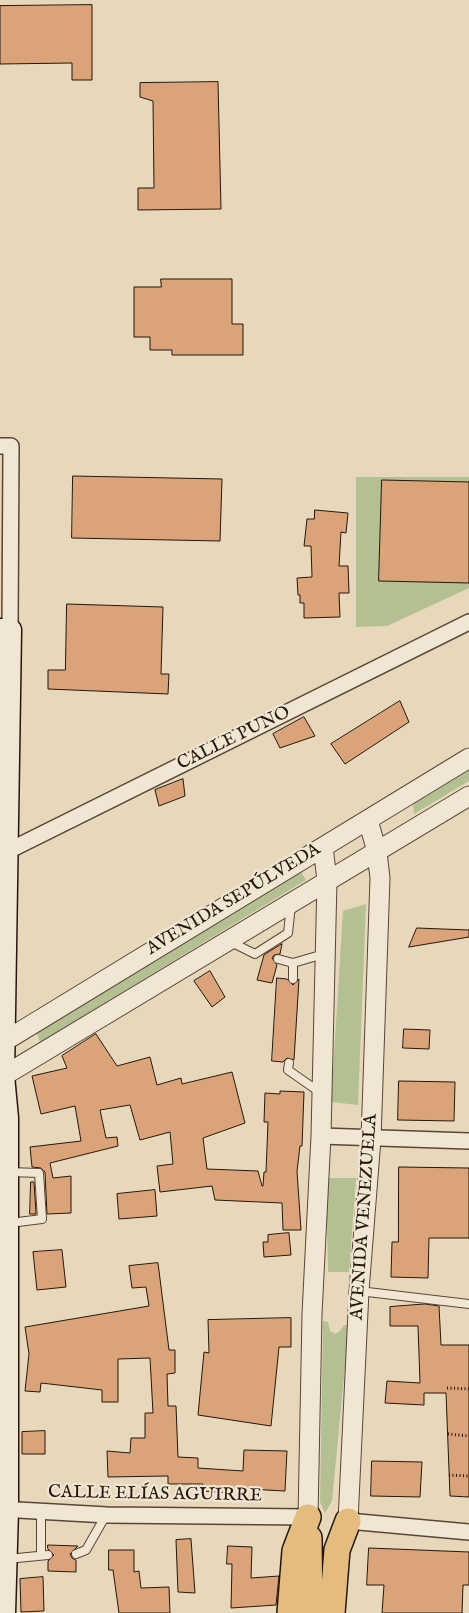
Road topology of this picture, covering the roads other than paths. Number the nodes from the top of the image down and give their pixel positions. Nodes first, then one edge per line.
1 (0, 446) edge
2 (469, 622) edge
3 (5, 640) edge
4 (469, 758) edge
5 (469, 796) edge
6 (368, 820) junction
7 (323, 847) junction
8 (377, 852) junction
9 (3, 854) edge
10 (328, 880) junction
11 (291, 902) junction
12 (211, 914) junction
13 (227, 940) junction
14 (324, 954) junction
15 (278, 960) dead end
16 (293, 963) junction
17 (293, 979) dead end
18 (2, 1042) edge
19 (289, 1063) dead end
20 (2, 1077) edge
21 (321, 1093) junction
22 (320, 1136) junction
23 (371, 1139) junction
24 (469, 1141) edge
25 (6, 1172) junction
26 (6, 1223) junction
27 (359, 1291) junction
28 (469, 1304) edge
29 (4, 1509) edge
30 (41, 1511) junction
31 (107, 1515) junction
32 (308, 1517) junction
33 (348, 1521) junction
34 (469, 1532) edge
35 (76, 1554) dead end
36 (5, 1559) junction
37 (4, 1613) edge
38 (290, 1613) edge
39 (310, 1613) edge
40 (332, 1613) edge
41 (350, 1613) edge

1 - 3 street
2 - 9 street, CALLE PUNO
3 - 9 main road
4 - 6 street, AVENIDA SEPÚLVEDA
5 - 8 street, AVENIDA SEPÚLVEDA
6 - 7 street, AVENIDA SEPÚLVEDA
6 - 8 street, AVENIDA VENEZUELA
7 - 10 street
7 - 12 street, AVENIDA SEPÚLVEDA
8 - 10 street, AVENIDA SEPÚLVEDA
8 - 23 street, AVENIDA VENEZUELA
9 - 18 main road
10 - 11 street, AVENIDA SEPÚLVEDA
10 - 14 street
11 - 13 street, AVENIDA SEPÚLVEDA
11 - 13 lane
12 - 13 street
12 - 18 street, AVENIDA SEPÚLVEDA
13 - 20 street, AVENIDA SEPÚLVEDA
14 - 16 lane
14 - 21 street
15 - 16 lane
16 - 17 lane
18 - 20 main road
19 - 21 lane
20 - 25 main road
21 - 22 street
22 - 23 street
22 - 32 street
23 - 24 street
23 - 27 street, AVENIDA VENEZUELA
25 - 26 main road
25 - 26 lane
26 - 29 main road
27 - 28 lane
27 - 33 street, AVENIDA VENEZUELA
29 - 30 street, CALLE ELÍAS AGUIRRE
29 - 36 main road
30 - 31 street, CALLE ELÍAS AGUIRRE
30 - 36 lane
31 - 32 street, CALLE ELÍAS AGUIRRE
31 - 35 lane
32 - 38 main road
32 - 39 main road
33 - 34 street
33 - 40 main road, AVENIDA VENEZUELA
33 - 41 main road
36 - 37 main road

